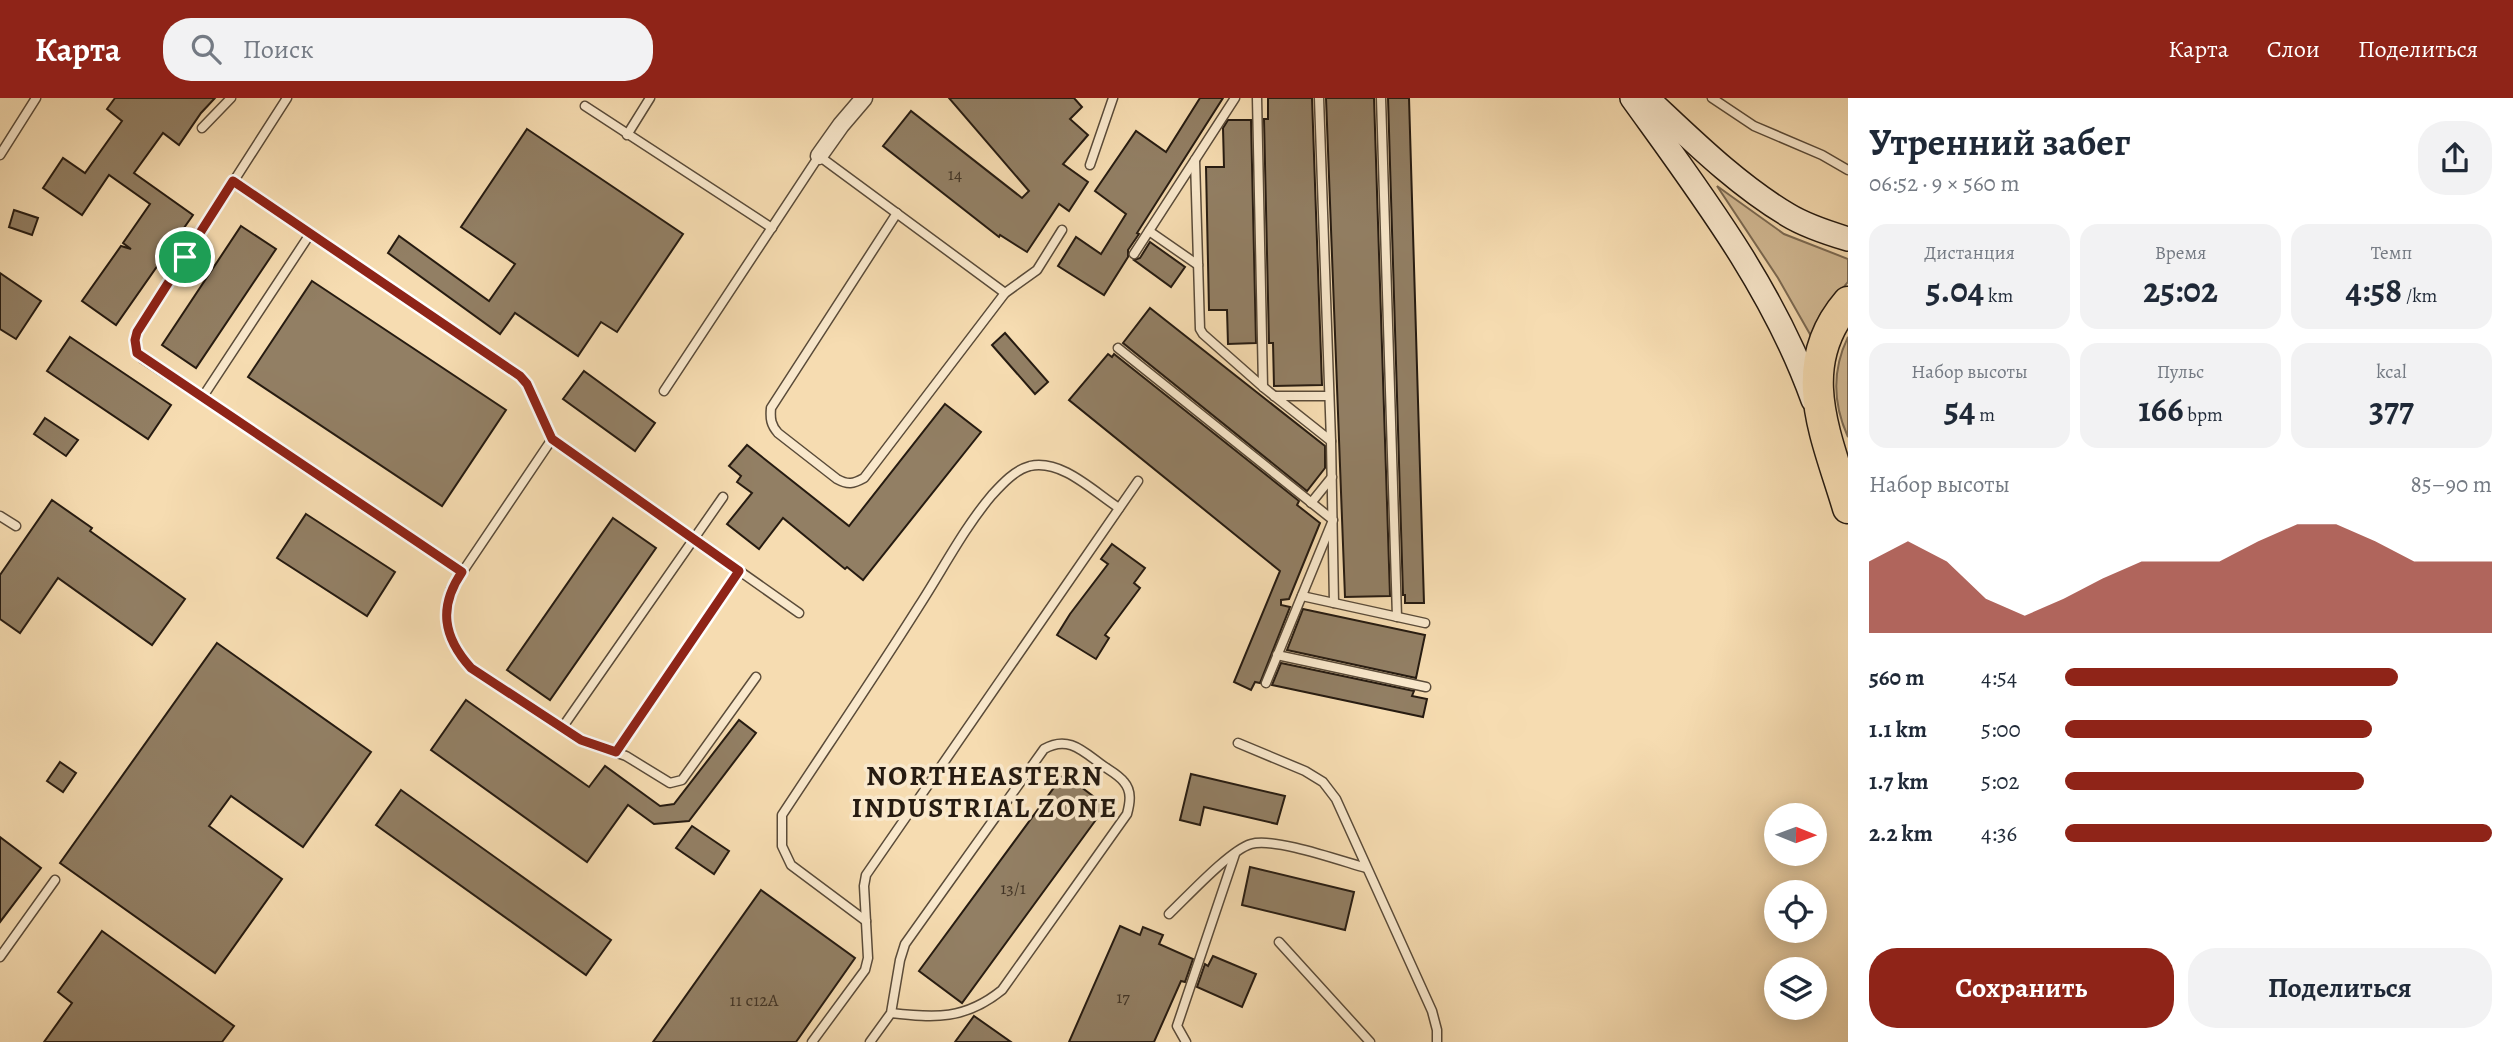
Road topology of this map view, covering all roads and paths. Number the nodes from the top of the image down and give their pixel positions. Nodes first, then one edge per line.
1 (36, 98) edge
2 (231, 98) edge
3 (287, 98) edge
4 (650, 98) edge
5 (864, 98) edge
6 (1113, 98) edge
7 (1235, 98) edge
8 (1256, 98) edge
9 (1319, 98) edge
10 (1381, 98) edge
11 (1632, 98) edge
12 (1647, 98) edge
13 (1712, 98) edge
14 (585, 106) dead end
15 (202, 128) dead end
16 (627, 135) junction
17 (0, 155) edge
18 (819, 156) junction
19 (1195, 160) junction
20 (1090, 165) dead end
21 (1848, 170) edge
22 (233, 181) junction
23 (897, 213) junction
24 (772, 228) junction
25 (1062, 230) dead end
26 (1149, 231) junction
27 (310, 234) junction
28 (1839, 234) edge
29 (1134, 254) dead end
30 (1198, 265) junction
31 (1005, 293) junction
32 (1848, 302) edge
33 (1118, 348) dead end
34 (1263, 387) junction
35 (664, 391) dead end
36 (1274, 396) junction
37 (1329, 396) junction
38 (202, 398) junction
39 (1825, 431) junction
40 (552, 439) junction
41 (1331, 441) junction
42 (1848, 470) edge
43 (1332, 477) junction
44 (1138, 481) dead end
45 (723, 497) dead end
46 (1311, 503) junction
47 (1119, 508) junction
48 (1848, 508) edge
49 (0, 516) edge
50 (1332, 520) junction
51 (16, 526) dead end
52 (694, 539) junction
53 (739, 571) junction
54 (462, 572) junction
55 (1302, 596) junction
56 (1334, 603) junction
57 (799, 613) dead end
58 (1397, 617) junction
59 (1425, 623) dead end
60 (1277, 654) junction
61 (756, 677) dead end
62 (1266, 683) dead end
63 (1426, 687) dead end
64 (562, 728) junction
65 (1238, 743) dead end
66 (616, 752) junction
67 (1236, 852) junction
68 (1367, 869) junction
69 (55, 880) dead end
70 (1169, 914) dead end
71 (866, 921) junction
72 (1279, 942) dead end
73 (0, 957) edge
74 (891, 1013) junction
75 (812, 1042) edge
76 (870, 1042) edge
77 (1186, 1042) edge
78 (1370, 1042) edge
79 (1437, 1042) edge

1 - 17 lane
2 - 15 lane
3 - 22 lane
4 - 16 lane
5 - 18 street
6 - 20 lane
7 - 19 lane
8 - 34 lane
9 - 37 lane
10 - 58 lane
11 - 39 main road
12 - 28 main road
13 - 21 lane
14 - 16 lane
16 - 24 lane
18 - 23 lane
18 - 24 lane
19 - 26 lane
19 - 30 lane
22 - 27 lane
22 - 38 lane
23 - 31 lane
23 - 31 lane
24 - 35 lane
25 - 31 lane
26 - 29 lane
26 - 30 lane
27 - 38 lane
27 - 40 lane
30 - 34 lane
32 - 39 highway
33 - 46 lane
34 - 36 lane
36 - 37 lane
36 - 41 lane
37 - 41 lane
38 - 54 lane
39 - 42 highway
39 - 48 highway
40 - 52 lane
40 - 54 lane
41 - 43 lane
43 - 46 lane
43 - 50 lane
44 - 47 lane
45 - 52 lane
46 - 50 lane
47 - 71 lane
47 - 71 lane
49 - 51 lane
50 - 55 lane
50 - 56 lane
52 - 53 lane
52 - 64 lane
53 - 57 lane
53 - 66 lane
54 - 64 lane
55 - 56 lane
55 - 60 lane
56 - 58 lane
58 - 59 lane
60 - 62 lane
60 - 63 lane
61 - 66 lane
64 - 66 lane
65 - 68 lane
67 - 68 lane
67 - 70 lane
67 - 77 lane
68 - 79 lane
69 - 73 lane
71 - 75 lane
72 - 78 lane
74 - 74 lane
74 - 76 lane

